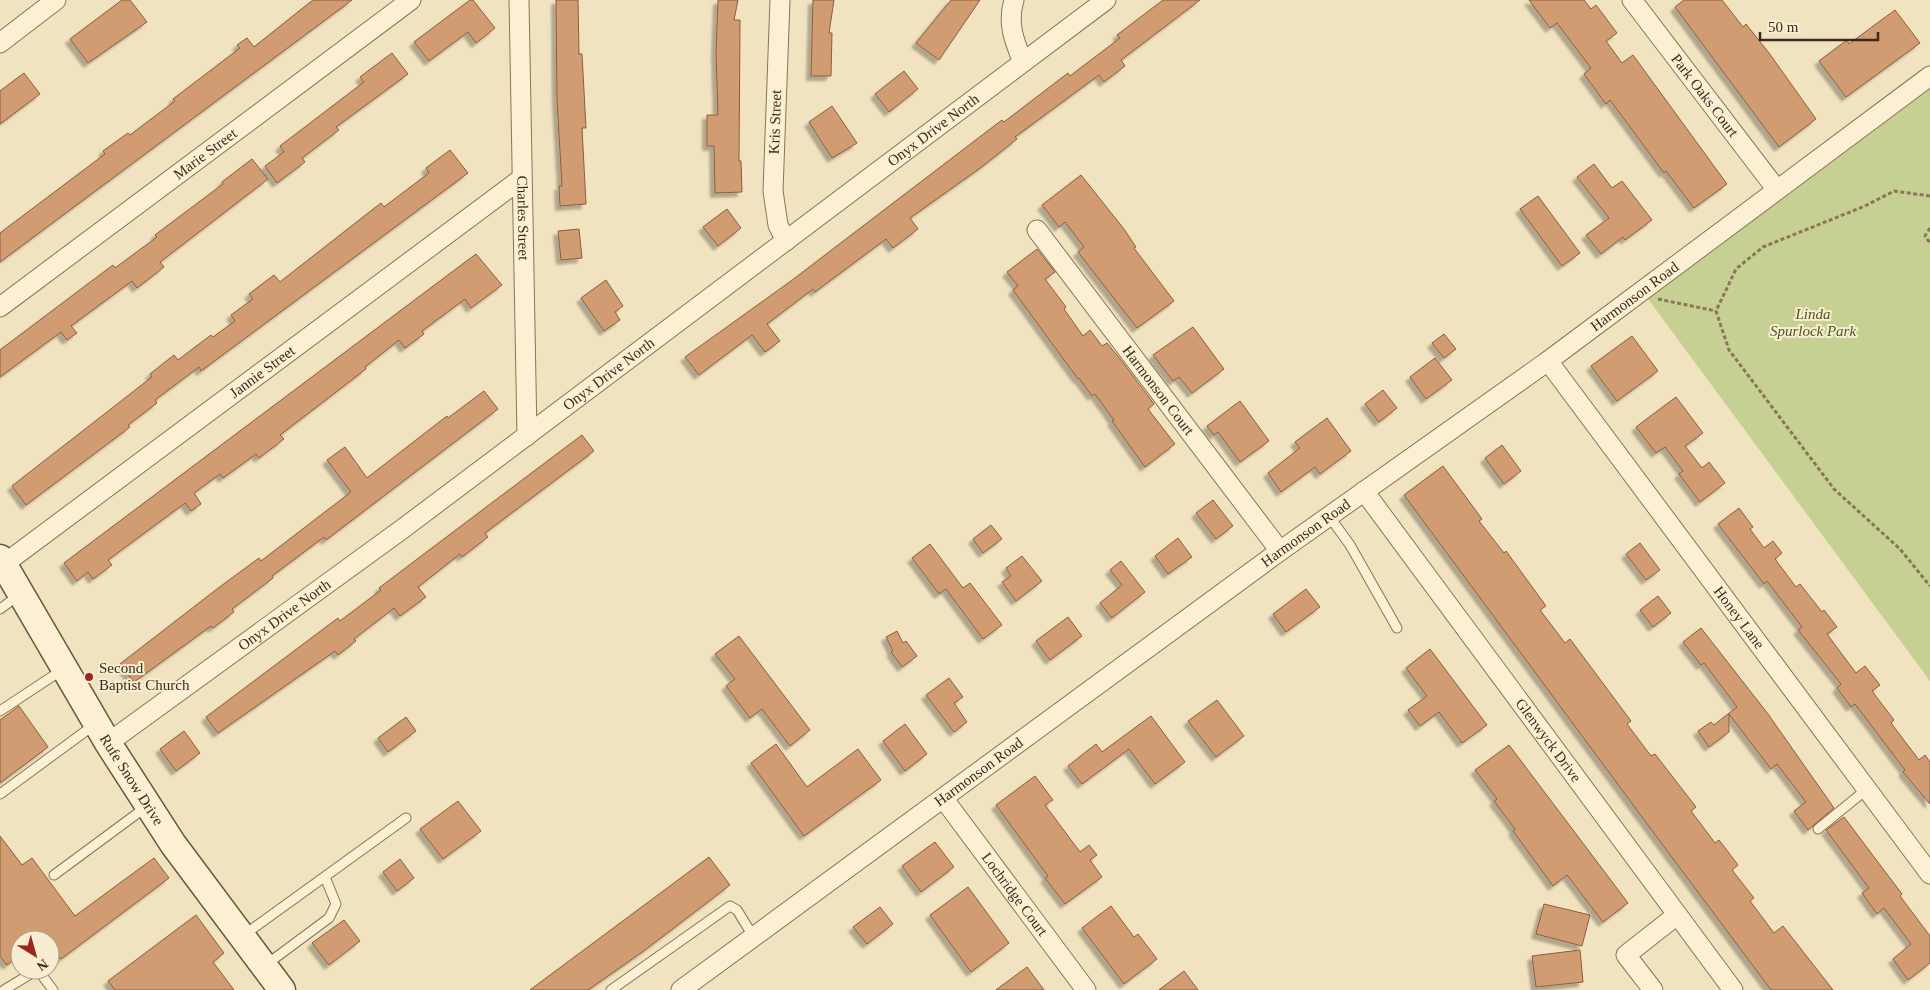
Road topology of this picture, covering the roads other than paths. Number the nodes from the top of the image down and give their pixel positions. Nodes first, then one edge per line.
1 (56, 0) edge
2 (411, 0) edge
3 (519, 0) edge
4 (780, 0) edge
5 (1014, 0) edge
6 (1106, 0) edge
7 (1632, 0) edge
8 (34, 7) edge
9 (0, 43) edge
10 (1023, 62) junction
11 (1930, 76) edge
12 (522, 178) junction
13 (1777, 190) junction
14 (1037, 230) dead end
15 (786, 241) junction
16 (0, 307) edge
17 (1548, 361) junction
18 (527, 436) junction
19 (1364, 491) junction
20 (1329, 516) junction
21 (1280, 551) junction
22 (2, 561) edge
23 (22, 594) junction
24 (0, 609) edge
25 (1397, 628) dead end
26 (64, 669) junction
27 (0, 711) edge
28 (102, 733) junction
29 (1867, 790) junction
30 (0, 794) edge
31 (943, 798) junction
32 (148, 805) junction
33 (406, 818) dead end
34 (1818, 829) dead end
35 (1930, 874) edge
36 (54, 875) dead end
37 (324, 877) junction
38 (1677, 915) junction
39 (241, 936) junction
40 (753, 936) junction
41 (264, 966) junction
42 (21, 980) edge
43 (46, 980) edge
44 (4, 990) edge
45 (54, 990) edge
46 (282, 990) edge
47 (611, 990) edge
48 (681, 990) edge
49 (1086, 990) edge
50 (1652, 990) edge
51 (1733, 990) edge

1 - 8 street
2 - 16 street, Marie Street
3 - 12 street, Charles Street
4 - 15 street, Kris Street
5 - 10 street
6 - 10 street, Onyx Drive North
7 - 13 street, Park Oaks Court
8 - 9 street
10 - 15 street, Onyx Drive North
11 - 13 street, Harmonson Road
12 - 18 street, Charles Street
12 - 22 street, Jannie Street
13 - 17 street, Harmonson Road
14 - 21 street, Harmonson Court
15 - 18 street, Onyx Drive North
17 - 19 street, Harmonson Road
17 - 29 street, Honey Lane
18 - 28 street, Onyx Drive North
19 - 20 street, Harmonson Road
19 - 38 street, Glenwyck Drive
20 - 21 street, Harmonson Road
20 - 25 lane
21 - 31 street, Harmonson Road
22 - 23 main road, Rufe Snow Drive
23 - 24 lane
23 - 26 main road, Rufe Snow Drive
26 - 27 lane
26 - 28 main road, Rufe Snow Drive
28 - 30 lane
28 - 32 main road, Rufe Snow Drive
29 - 34 lane
29 - 35 street, Honey Lane
31 - 40 street, Harmonson Road
31 - 49 street, Lochridge Court
32 - 36 lane
32 - 39 main road, Rufe Snow Drive
33 - 37 lane
37 - 39 lane
37 - 41 lane
38 - 50 street
38 - 51 street, Glenwyck Drive
39 - 41 main road, Rufe Snow Drive
40 - 47 lane
40 - 48 street, Harmonson Road
41 - 46 main road, Rufe Snow Drive
42 - 44 lane
43 - 45 lane

